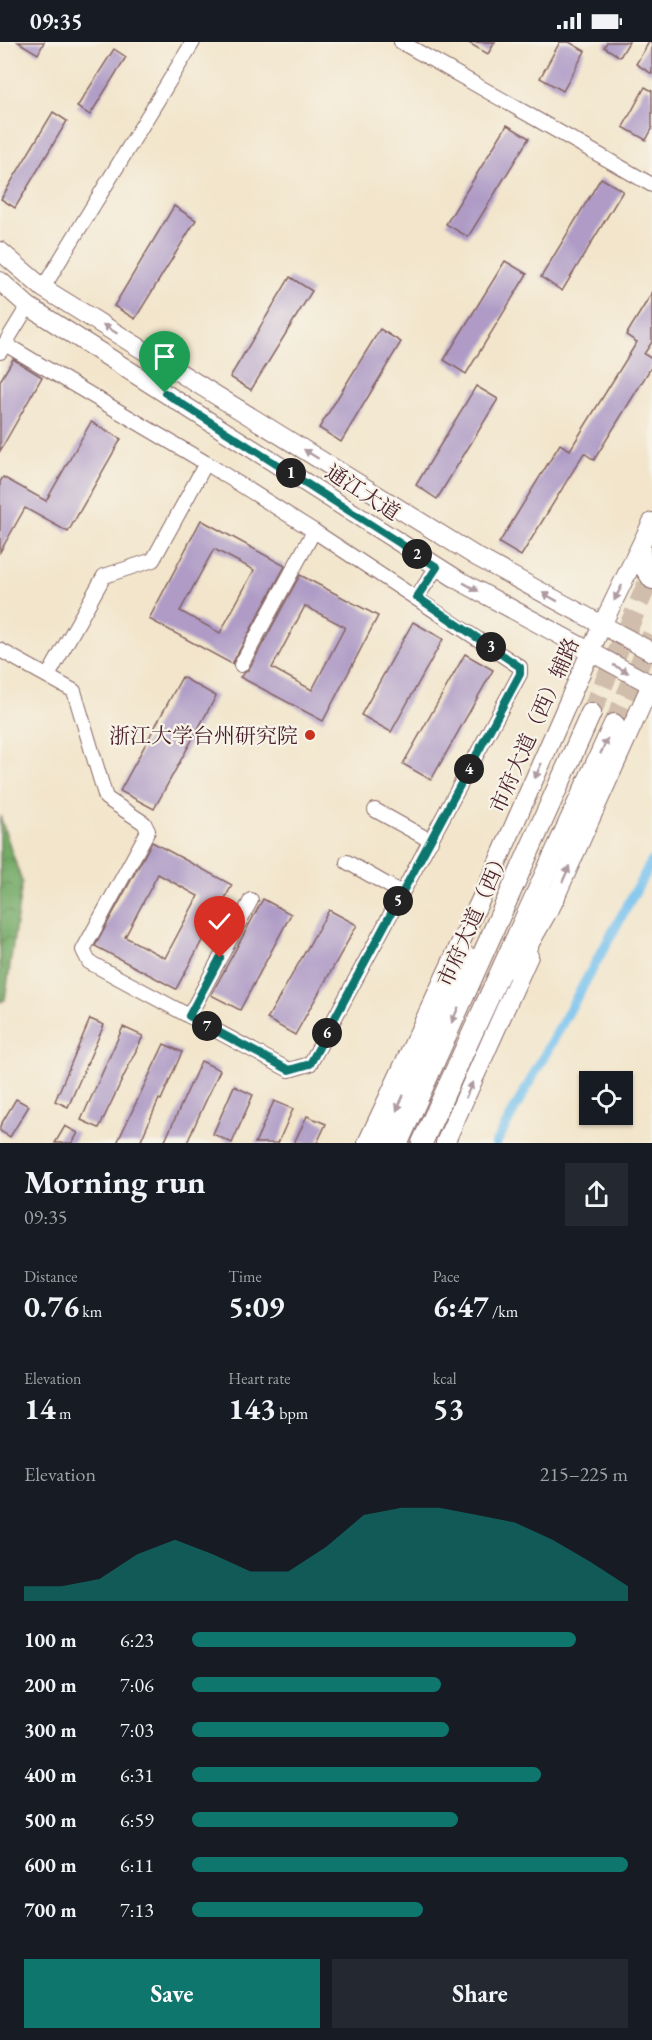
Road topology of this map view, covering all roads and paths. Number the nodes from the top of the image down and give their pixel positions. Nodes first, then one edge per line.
1 (193, 42) edge
2 (401, 42) edge
3 (652, 185) edge
4 (0, 251) edge
5 (0, 281) edge
6 (43, 288) junction
7 (28, 306) junction
8 (3, 348) edge
9 (206, 463) junction
10 (652, 522) edge
11 (314, 531) junction
12 (641, 547) junction
13 (437, 567) junction
14 (652, 580) edge
15 (417, 597) junction
16 (602, 625) junction
17 (0, 650) edge
18 (652, 652) edge
19 (590, 653) junction
20 (241, 665) dead end
21 (48, 676) junction
22 (652, 684) edge
23 (591, 713) tunnel mouth
24 (614, 724) tunnel mouth
25 (375, 810) dead end
26 (431, 841) junction
27 (347, 862) dead end
28 (511, 892) junction
29 (402, 893) junction
30 (555, 897) junction
31 (251, 900) dead end
32 (466, 929) junction
33 (449, 992) junction
34 (189, 1016) junction
35 (454, 1073) junction
36 (367, 1143) edge
37 (382, 1143) edge
38 (398, 1143) edge
39 (422, 1143) edge
40 (445, 1143) edge

1 - 6 street
2 - 3 street
4 - 6 main road, 通江大道
5 - 7 main road, 通江大道
16 -> 6 main road, 通江大道
7 - 8 street
7 - 13 main road, 通江大道
8 - 9 street
9 - 11 street
9 - 21 street
10 - 12 main road, 市府大道（西）辅路
11 - 15 street
11 - 20 street
12 - 14 main road
12 -> 16 main road, 市府大道（西）辅路
13 - 15 street
13 -> 19 main road, 通江大道
15 - 26 street
16 - 18 main road, 通江大道
16 - 19 main road, 市府大道（西）辅路
17 - 21 street
19 -> 22 main road, 通江大道
19 -> 32 main road, 市府大道（西）辅路
21 - 34 street
30 -> 22 main road
23 - 28 highway, 市府大道（西）
35 -> 24 highway
25 - 26 street
26 - 29 street
27 - 29 street
28 - 33 highway
28 -> 38 highway, 市府大道（西）
29 - 34 street
30 - 35 highway
40 -> 30 main road
31 - 34 street
32 - 33 main road
32 - 36 main road, 市府大道（西）辅路
33 -> 37 street
35 - 39 highway

